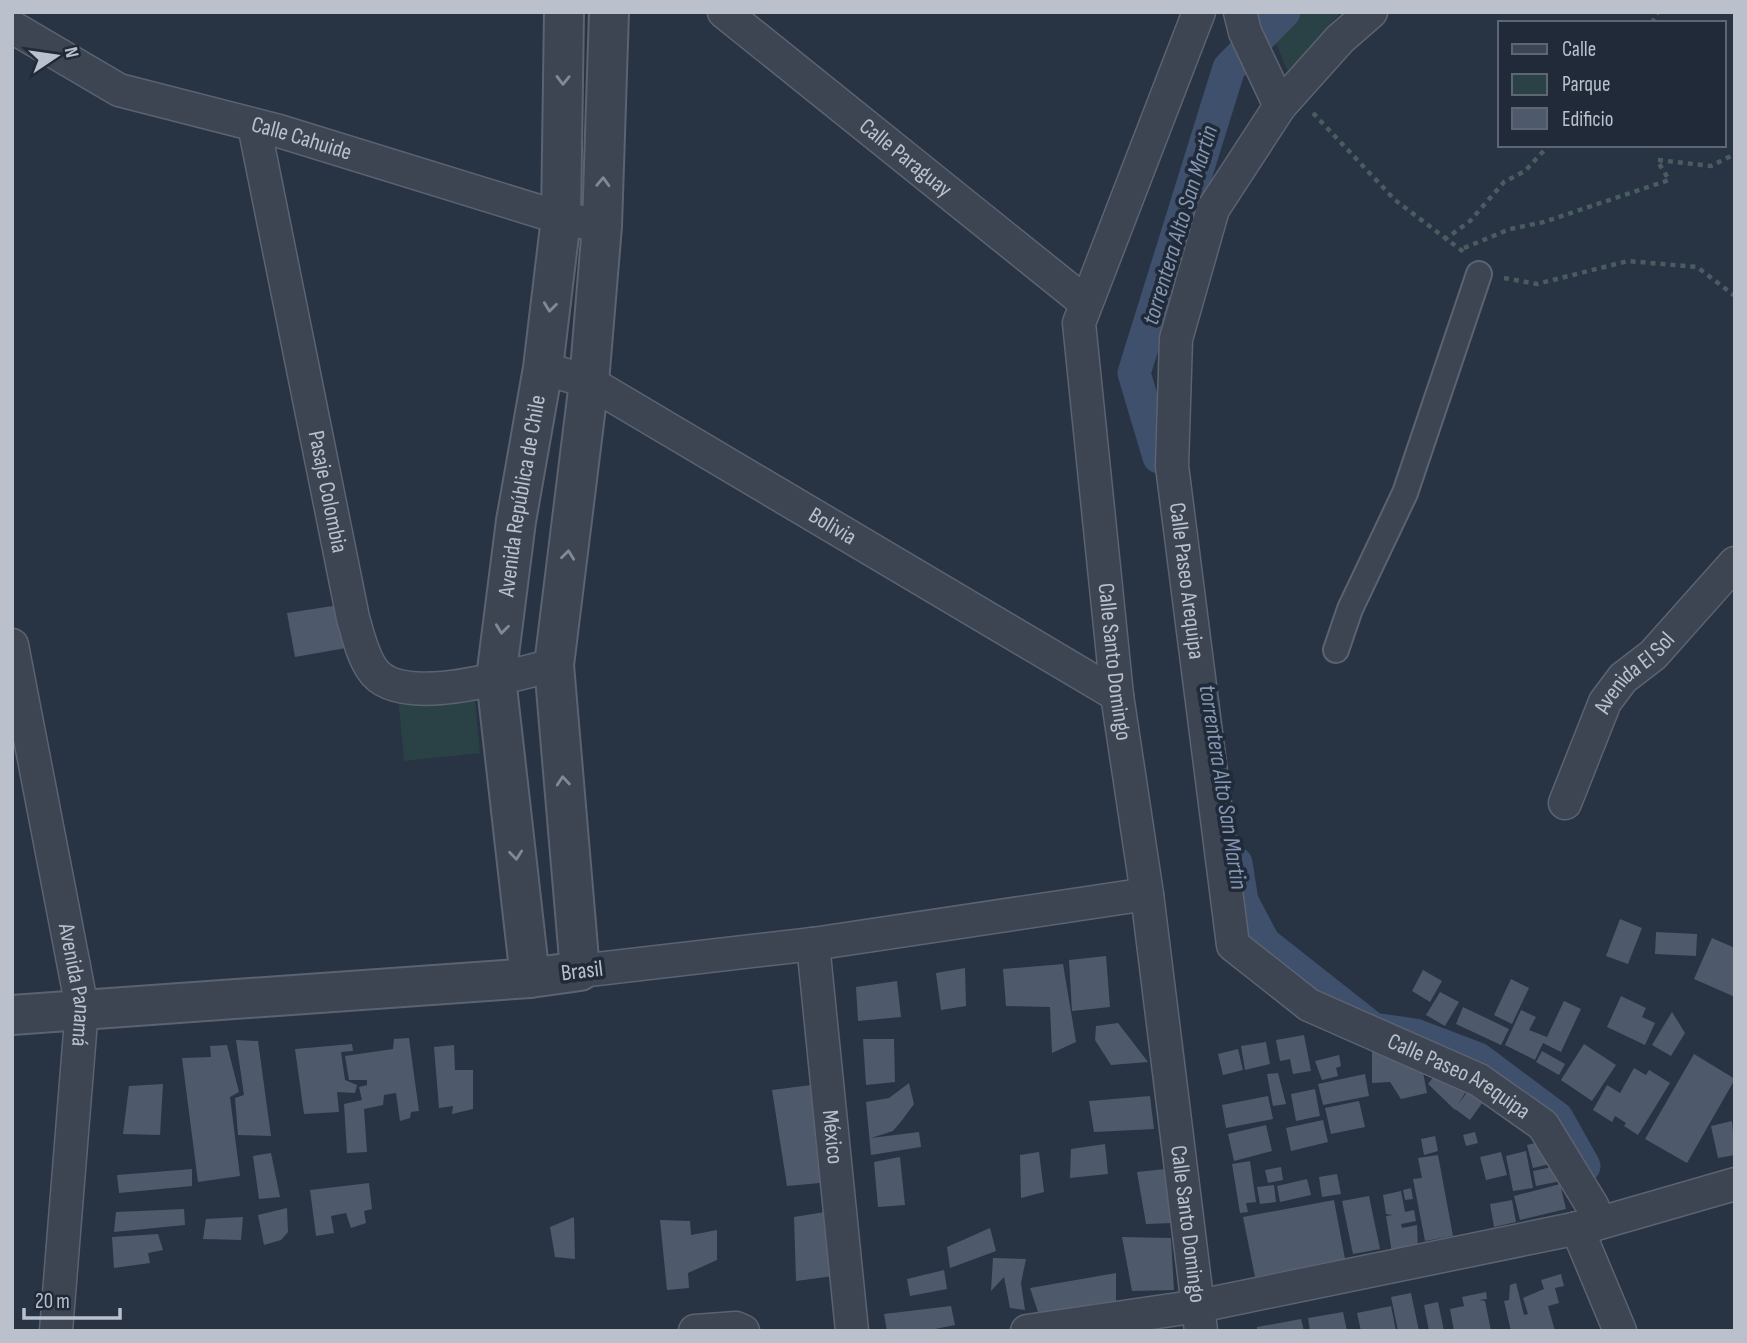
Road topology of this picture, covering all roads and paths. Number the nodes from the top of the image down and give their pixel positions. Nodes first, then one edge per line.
1 (564, 12) edge
2 (609, 12) edge
3 (724, 12) edge
4 (1199, 12) edge
5 (1240, 12) edge
6 (1371, 12) edge
7 (16, 34) edge
8 (1288, 97) junction
9 (254, 125) junction
10 (1547, 147) edge
11 (1735, 154) edge
12 (561, 218) junction
13 (602, 226) junction
14 (1444, 240) junction
15 (1461, 249) junction
16 (1479, 274) junction
17 (1735, 296) edge
18 (1086, 303) junction
19 (543, 368) junction
20 (589, 382) junction
21 (1735, 563) edge
22 (12, 645) edge
23 (1336, 650) dead end
24 (554, 666) junction
25 (496, 678) junction
26 (1116, 695) junction
27 (1564, 803) dead end
28 (1147, 894) junction
29 (813, 944) junction
30 (580, 971) junction
31 (530, 978) junction
32 (82, 1008) junction
33 (12, 1015) edge
34 (1735, 1184) edge
35 (1585, 1227) junction
36 (1200, 1318) edge
37 (56, 1331) edge
38 (695, 1331) edge
39 (743, 1331) edge
40 (852, 1331) edge
41 (1027, 1331) edge
42 (1620, 1331) edge

1 -> 12 street, Avenida República de Chile
13 -> 2 street
3 - 18 street, Calle Paraguay
4 - 18 street, Calle Santo Domingo
5 - 8 street
6 - 8 street, Calle Paseo Arequipa
7 - 9 street, Calle Cahuide
8 - 14 path
8 - 35 street, Calle Paseo Arequipa
9 - 12 street, Calle Cahuide
9 - 25 street, Pasaje Colombia
10 - 14 path
11 - 15 path
12 - 13 street, Calle Cahuide
12 -> 19 street, Avenida República de Chile
13 - 20 street
14 - 15 path
15 - 16 path
16 - 17 path
16 - 23 street
18 - 26 street, Calle Santo Domingo
19 - 20 street, Bolivia
19 -> 25 street, Avenida República de Chile
24 -> 20 street
20 - 26 street, Bolivia
21 - 27 street, Avenida El Sol
22 - 32 street, Avenida Panamá
24 - 25 street, Pasaje Colombia
30 -> 24 street
25 -> 31 street, Avenida República de Chile
26 - 28 street, Calle Santo Domingo
28 - 29 street, Brasil
28 - 36 street, Calle Santo Domingo
29 - 30 street, Brasil
29 - 40 street, México
30 - 31 street, Brasil
31 - 32 street, Brasil
32 - 33 street, Brasil
32 - 37 street, Avenida Panamá
34 - 35 street
35 - 36 street
35 - 42 street, Calle Paseo Arequipa
36 - 41 street
38 - 39 street

